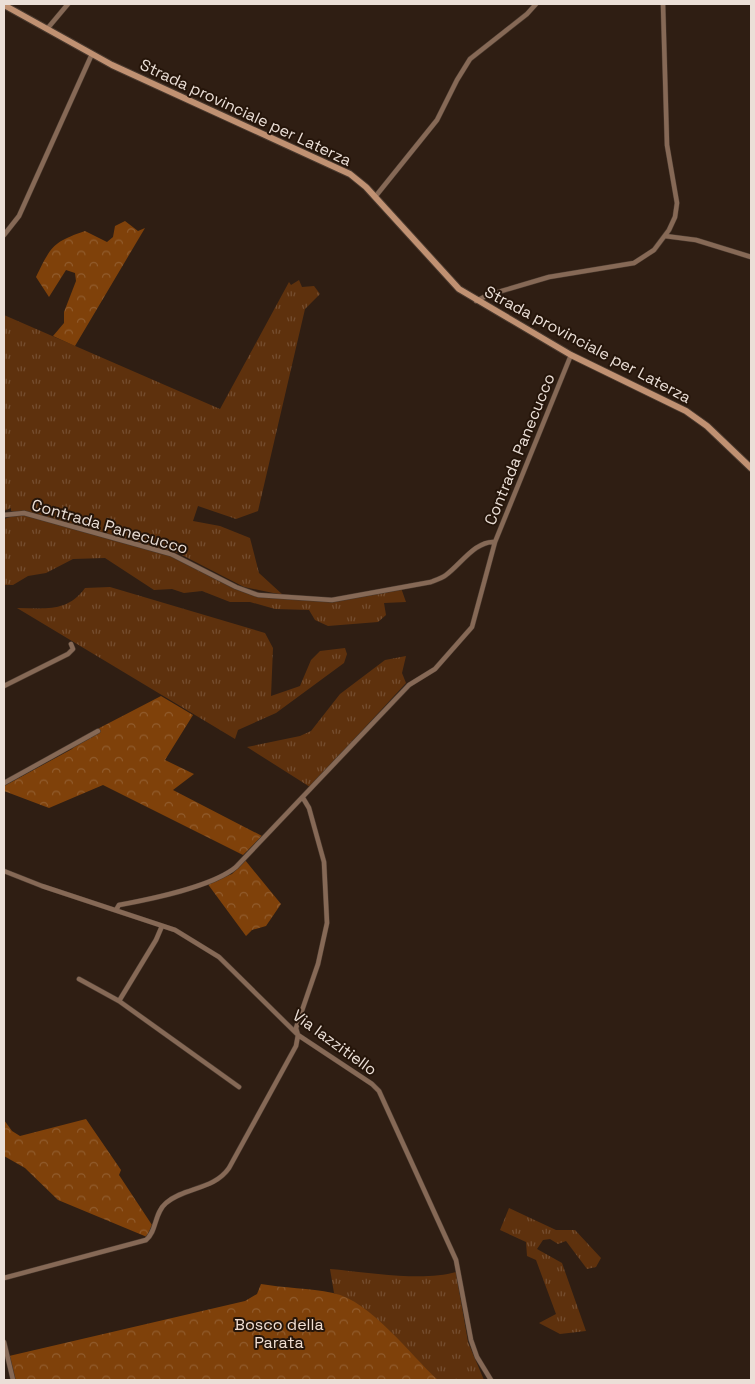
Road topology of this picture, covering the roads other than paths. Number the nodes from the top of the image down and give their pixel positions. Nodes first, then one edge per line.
1 (68, 4) edge
2 (536, 4) edge
3 (664, 4) edge
4 (4, 5) edge
5 (47, 29) junction
6 (92, 54) junction
7 (375, 197) junction
8 (4, 235) edge
9 (665, 236) junction
10 (751, 257) edge
11 (476, 301) junction
12 (571, 355) junction
13 (751, 468) edge
14 (4, 515) edge
15 (495, 542) junction
16 (71, 644) dead end
17 (4, 686) edge
18 (98, 732) dead end
19 (4, 783) edge
20 (303, 798) junction
21 (4, 871) edge
22 (116, 910) junction
23 (162, 926) junction
24 (79, 979) dead end
25 (119, 1001) junction
26 (298, 1035) junction
27 (239, 1087) dead end
28 (4, 1278) edge
29 (4, 1342) edge
30 (13, 1380) edge
31 (491, 1380) edge

1 - 5 street
2 - 7 street
3 - 9 street
4 - 5 main road, Strada provinciale per Laterza
5 - 6 main road, Strada provinciale per Laterza
6 - 7 main road, Strada provinciale per Laterza
6 - 8 street
7 - 11 main road, Strada provinciale per Laterza
9 - 10 street
9 - 11 street
11 - 12 main road, Strada provinciale per Laterza
12 - 13 main road, Strada provinciale per Laterza
12 - 15 street, Contrada Panecucco
14 - 15 street, Contrada Panecucco
15 - 20 street
16 - 17 street
18 - 19 street
20 - 22 street
20 - 26 street
21 - 22 street, Via Iazzitiello
22 - 23 street, Via Iazzitiello
23 - 25 street
23 - 26 street, Via Iazzitiello
24 - 25 street
25 - 27 street
26 - 28 street
26 - 31 street, Via Iazzitiello
29 - 30 street

